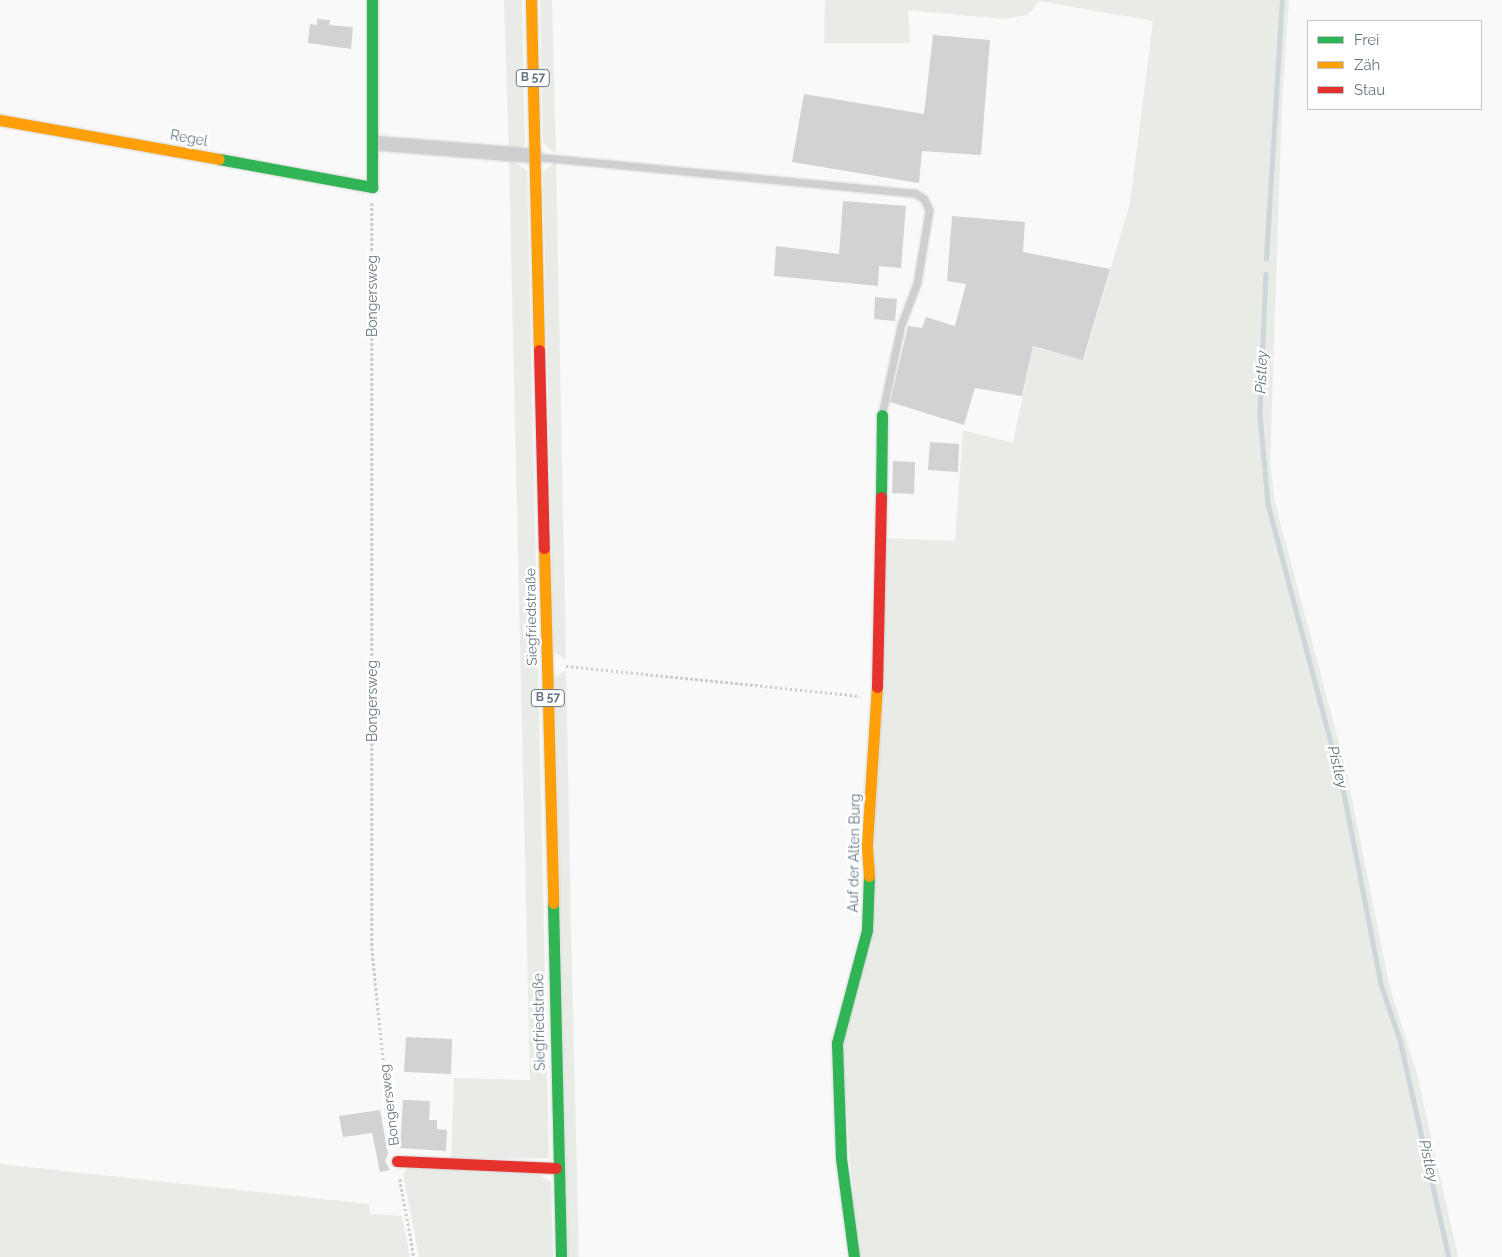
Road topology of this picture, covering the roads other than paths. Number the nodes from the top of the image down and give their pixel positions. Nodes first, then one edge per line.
1 (372, 0) edge
2 (531, 0) edge
3 (0, 120) edge
4 (374, 143) junction
5 (535, 156) junction
6 (882, 415) joint
7 (396, 1162) road end
8 (556, 1168) junction
9 (561, 1257) edge
10 (854, 1257) edge

1 - 4 street
2 - 5 street, B 57
3 - 4 street, Regel
4 - 5 street
5 - 6 lane
5 - 8 street, Siegfriedstraße / B 57
6 - 10 street, Auf der Alten Burg
7 - 8 street
8 - 9 street, Siegfriedstraße / B 57

